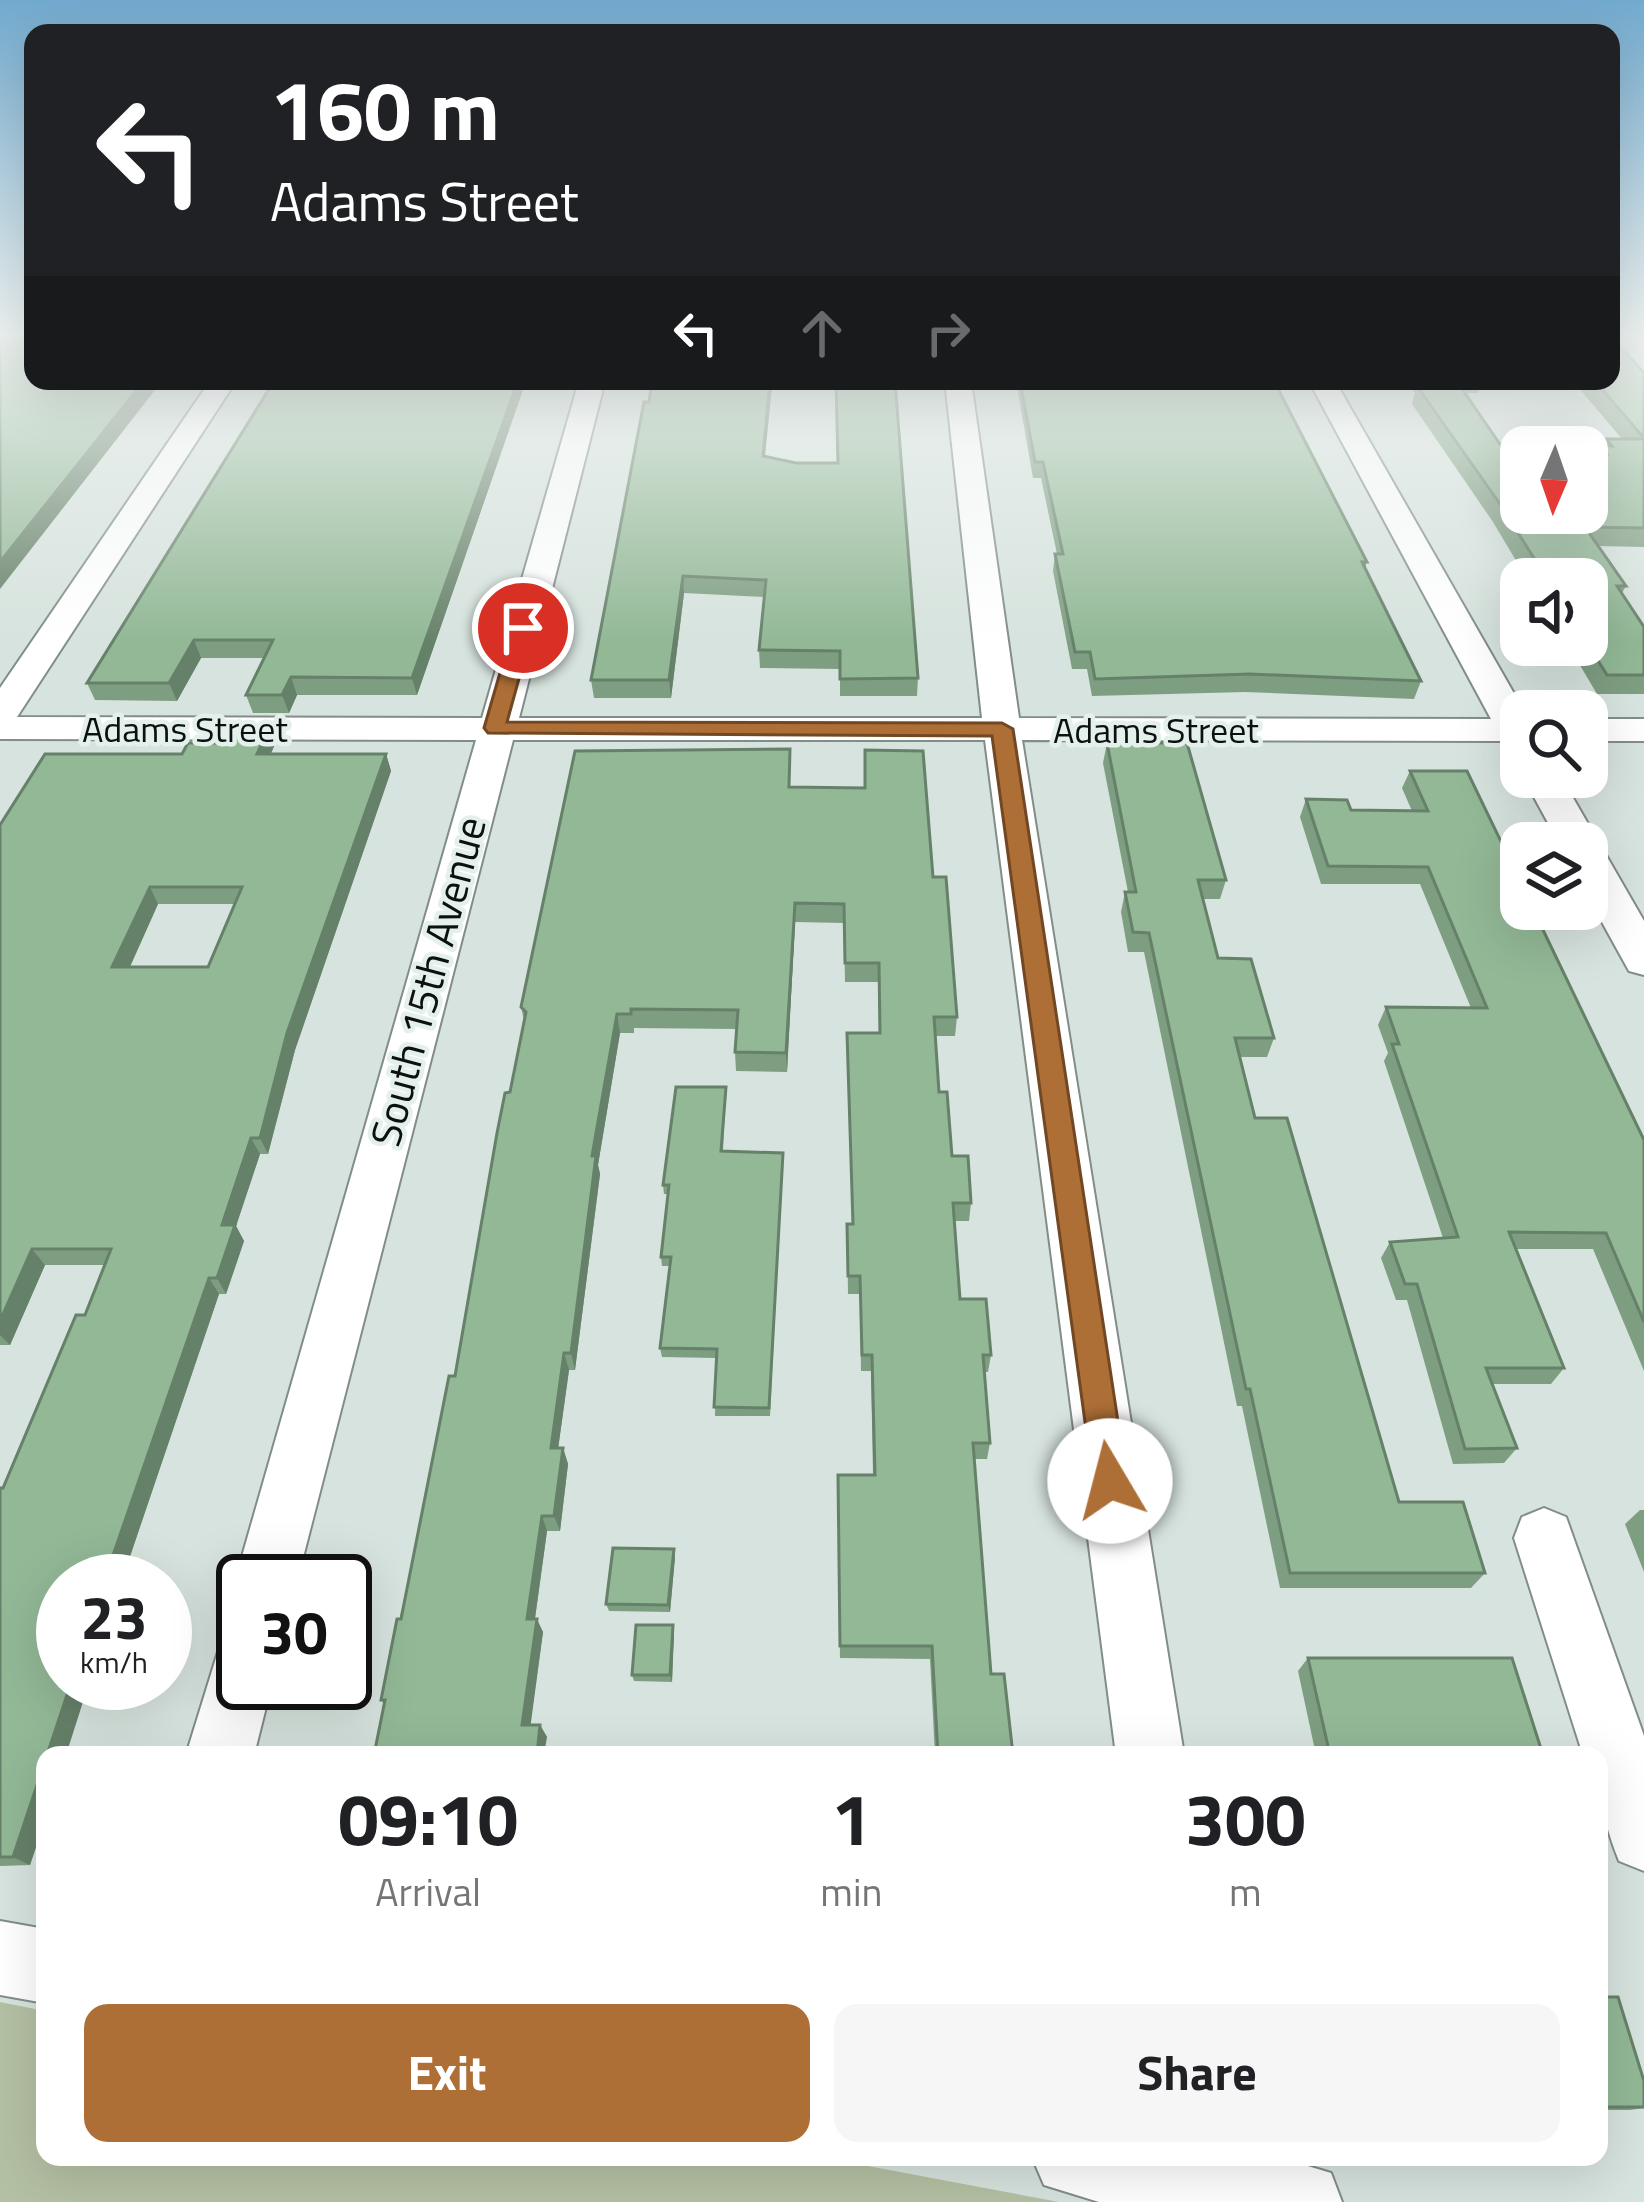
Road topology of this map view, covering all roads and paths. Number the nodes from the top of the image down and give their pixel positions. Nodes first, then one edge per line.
1 (185, 438) edge
2 (576, 438) edge
3 (965, 438) edge
4 (1354, 438) edge
5 (1500, 699) edge
6 (0, 715) edge
7 (0, 728) edge
8 (495, 728) junction
9 (1002, 729) junction
10 (1608, 730) edge
11 (1644, 730) edge
12 (1500, 733) edge
13 (1608, 895) edge
14 (1644, 960) edge
15 (1544, 1538) dead end
16 (273, 1554) edge
17 (232, 1710) edge
18 (222, 1746) edge
19 (1149, 1746) edge
20 (1644, 1836) edge
21 (0, 1958) edge
22 (36, 1964) edge
23 (1165, 2166) edge
24 (1206, 2170) edge
25 (1302, 2202) edge

1 - 6 street
2 - 8 street, South 15th Avenue
3 - 9 street
4 - 5 street
7 - 8 street, Adams Street
8 - 9 street, Adams Street
8 - 16 street, South 15th Avenue
9 - 12 street, Adams Street
9 - 19 street
10 - 11 street
13 - 14 street
15 - 20 street
17 - 18 street
21 - 22 street
23 - 24 street
24 - 25 street

